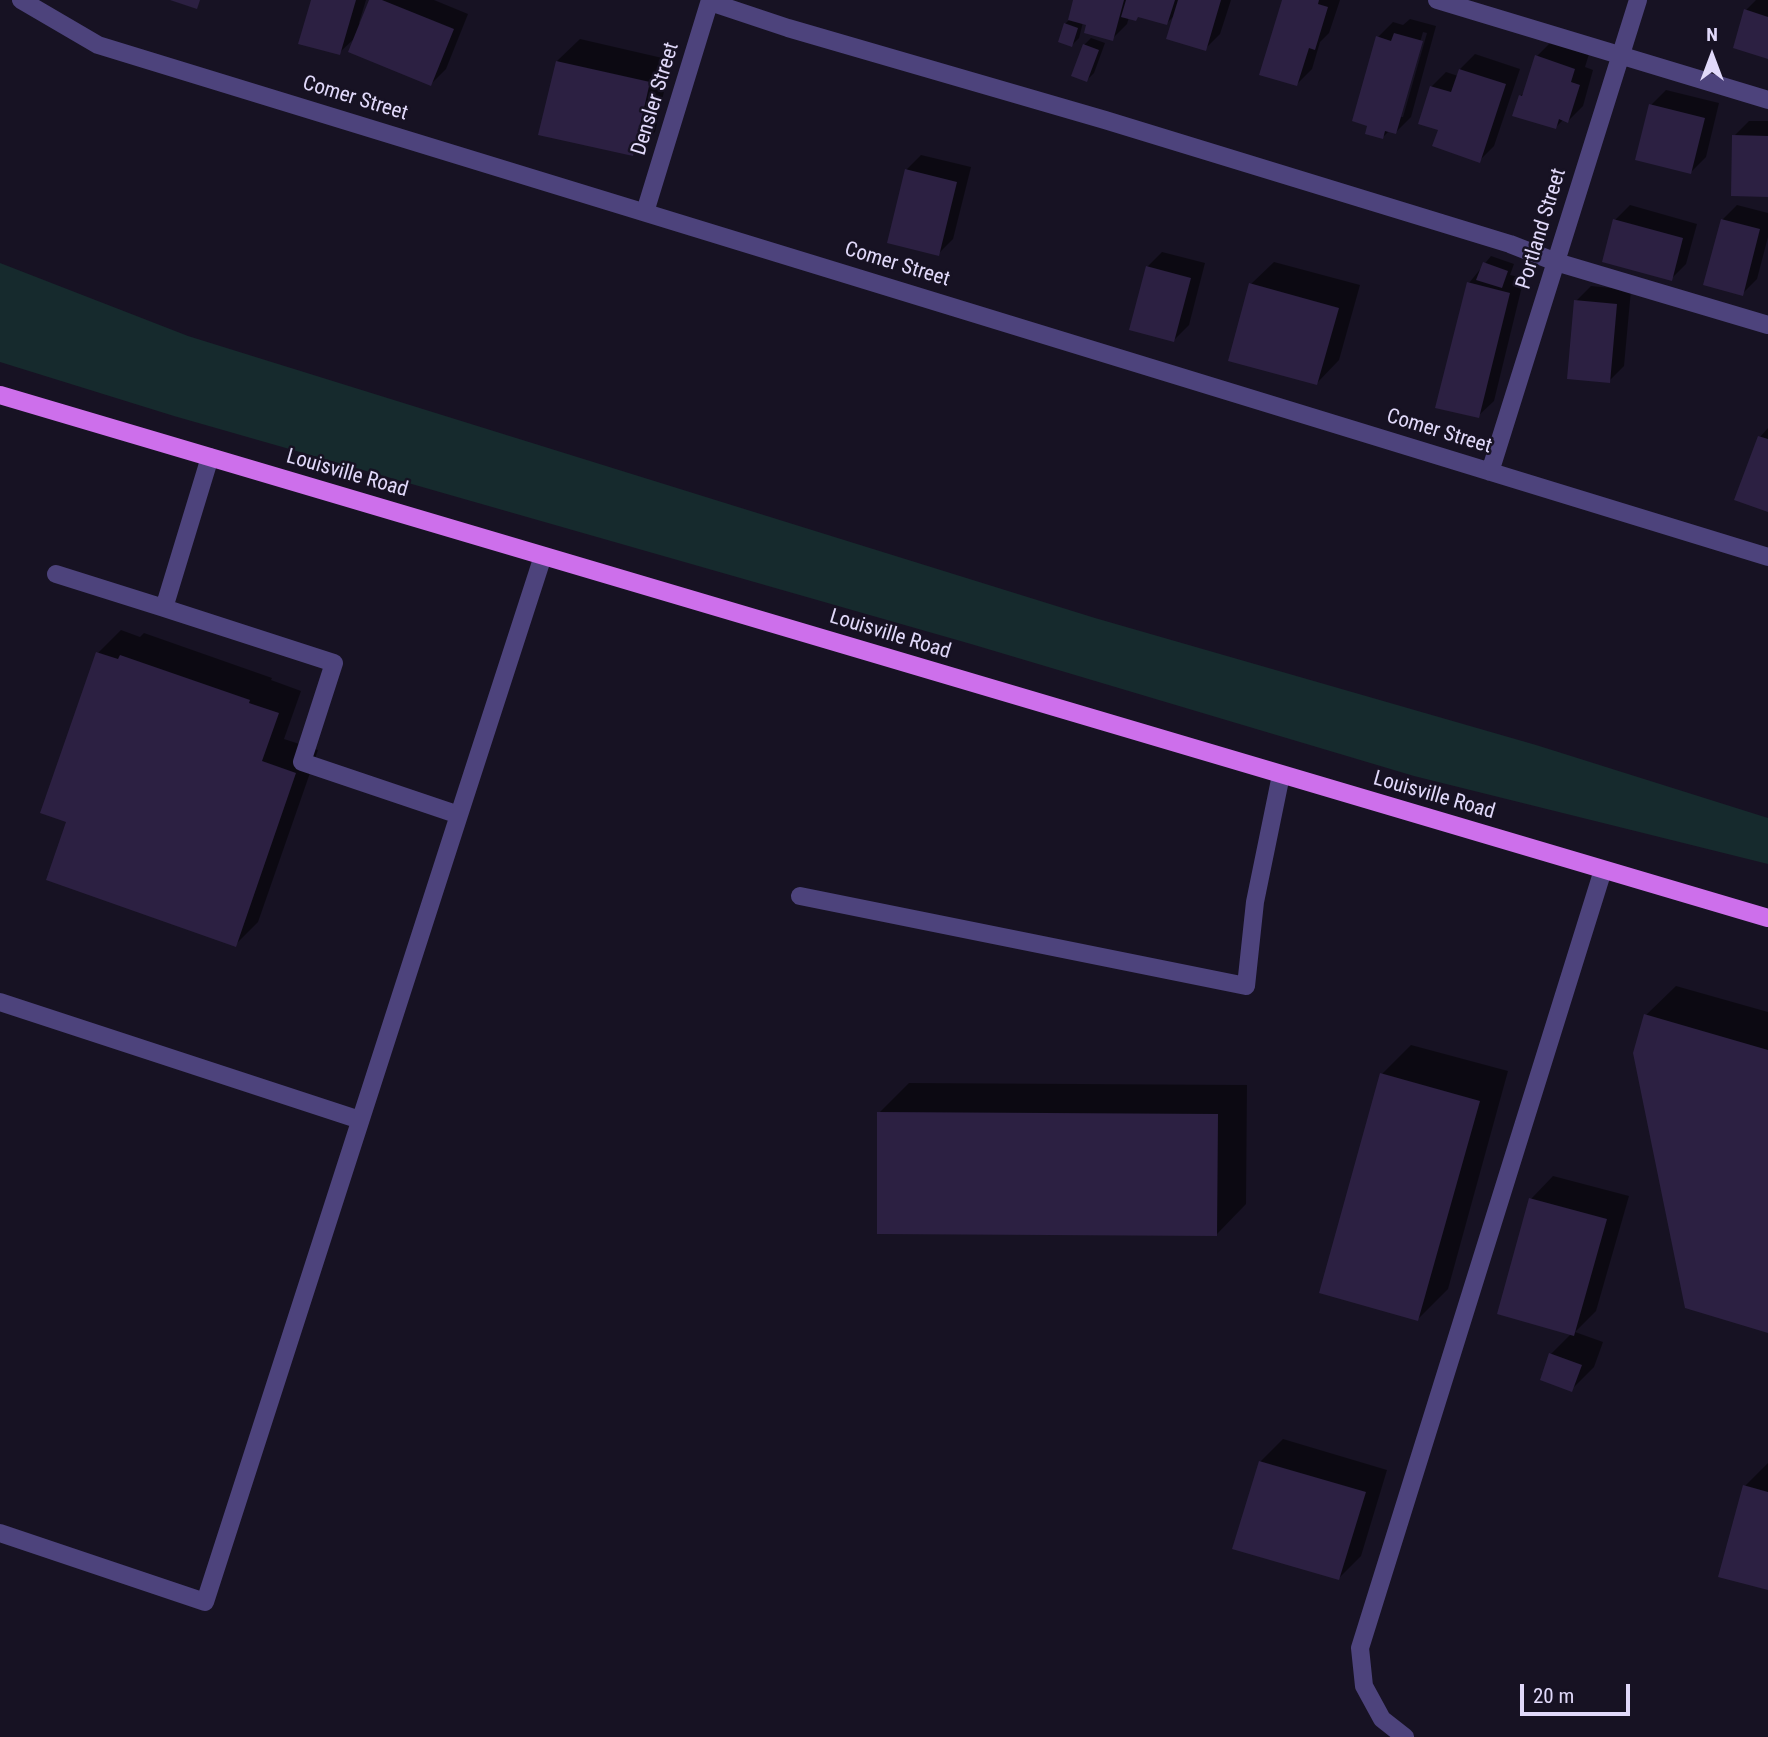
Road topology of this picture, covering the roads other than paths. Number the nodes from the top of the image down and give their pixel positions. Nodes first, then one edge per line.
1 (21, 0) edge
2 (1437, 0) edge
3 (1638, 0) edge
4 (710, 1) edge
5 (1620, 56) junction
6 (1768, 100) edge
7 (645, 212) junction
8 (1556, 262) junction
9 (1768, 325) edge
10 (0, 395) edge
11 (210, 457) junction
12 (1490, 472) junction
13 (543, 556) junction
14 (1768, 557) edge
15 (56, 574) dead end
16 (164, 608) junction
17 (1280, 775) junction
18 (459, 815) junction
19 (1603, 870) junction
20 (800, 896) dead end
21 (1768, 918) edge
22 (0, 1002) edge
23 (360, 1120) junction
24 (0, 1533) edge
25 (1405, 1737) edge

1 - 7 street, Comer Street
2 - 5 street
3 - 5 street, Portland Street
4 - 7 street, Densler Street
4 - 8 street
5 - 6 street
5 - 8 street, Portland Street
7 - 12 street, Comer Street
8 - 9 street
8 - 12 street, Portland Street
10 - 11 main road, Louisville Road
11 - 13 main road, Louisville Road
11 - 16 street
12 - 14 street, Comer Street
13 - 17 main road, Louisville Road
13 - 18 street
15 - 16 street
16 - 18 street
17 - 19 main road, Louisville Road
17 - 20 street
18 - 23 street
19 - 21 main road, Louisville Road
19 - 25 street
22 - 23 street
23 - 24 street

